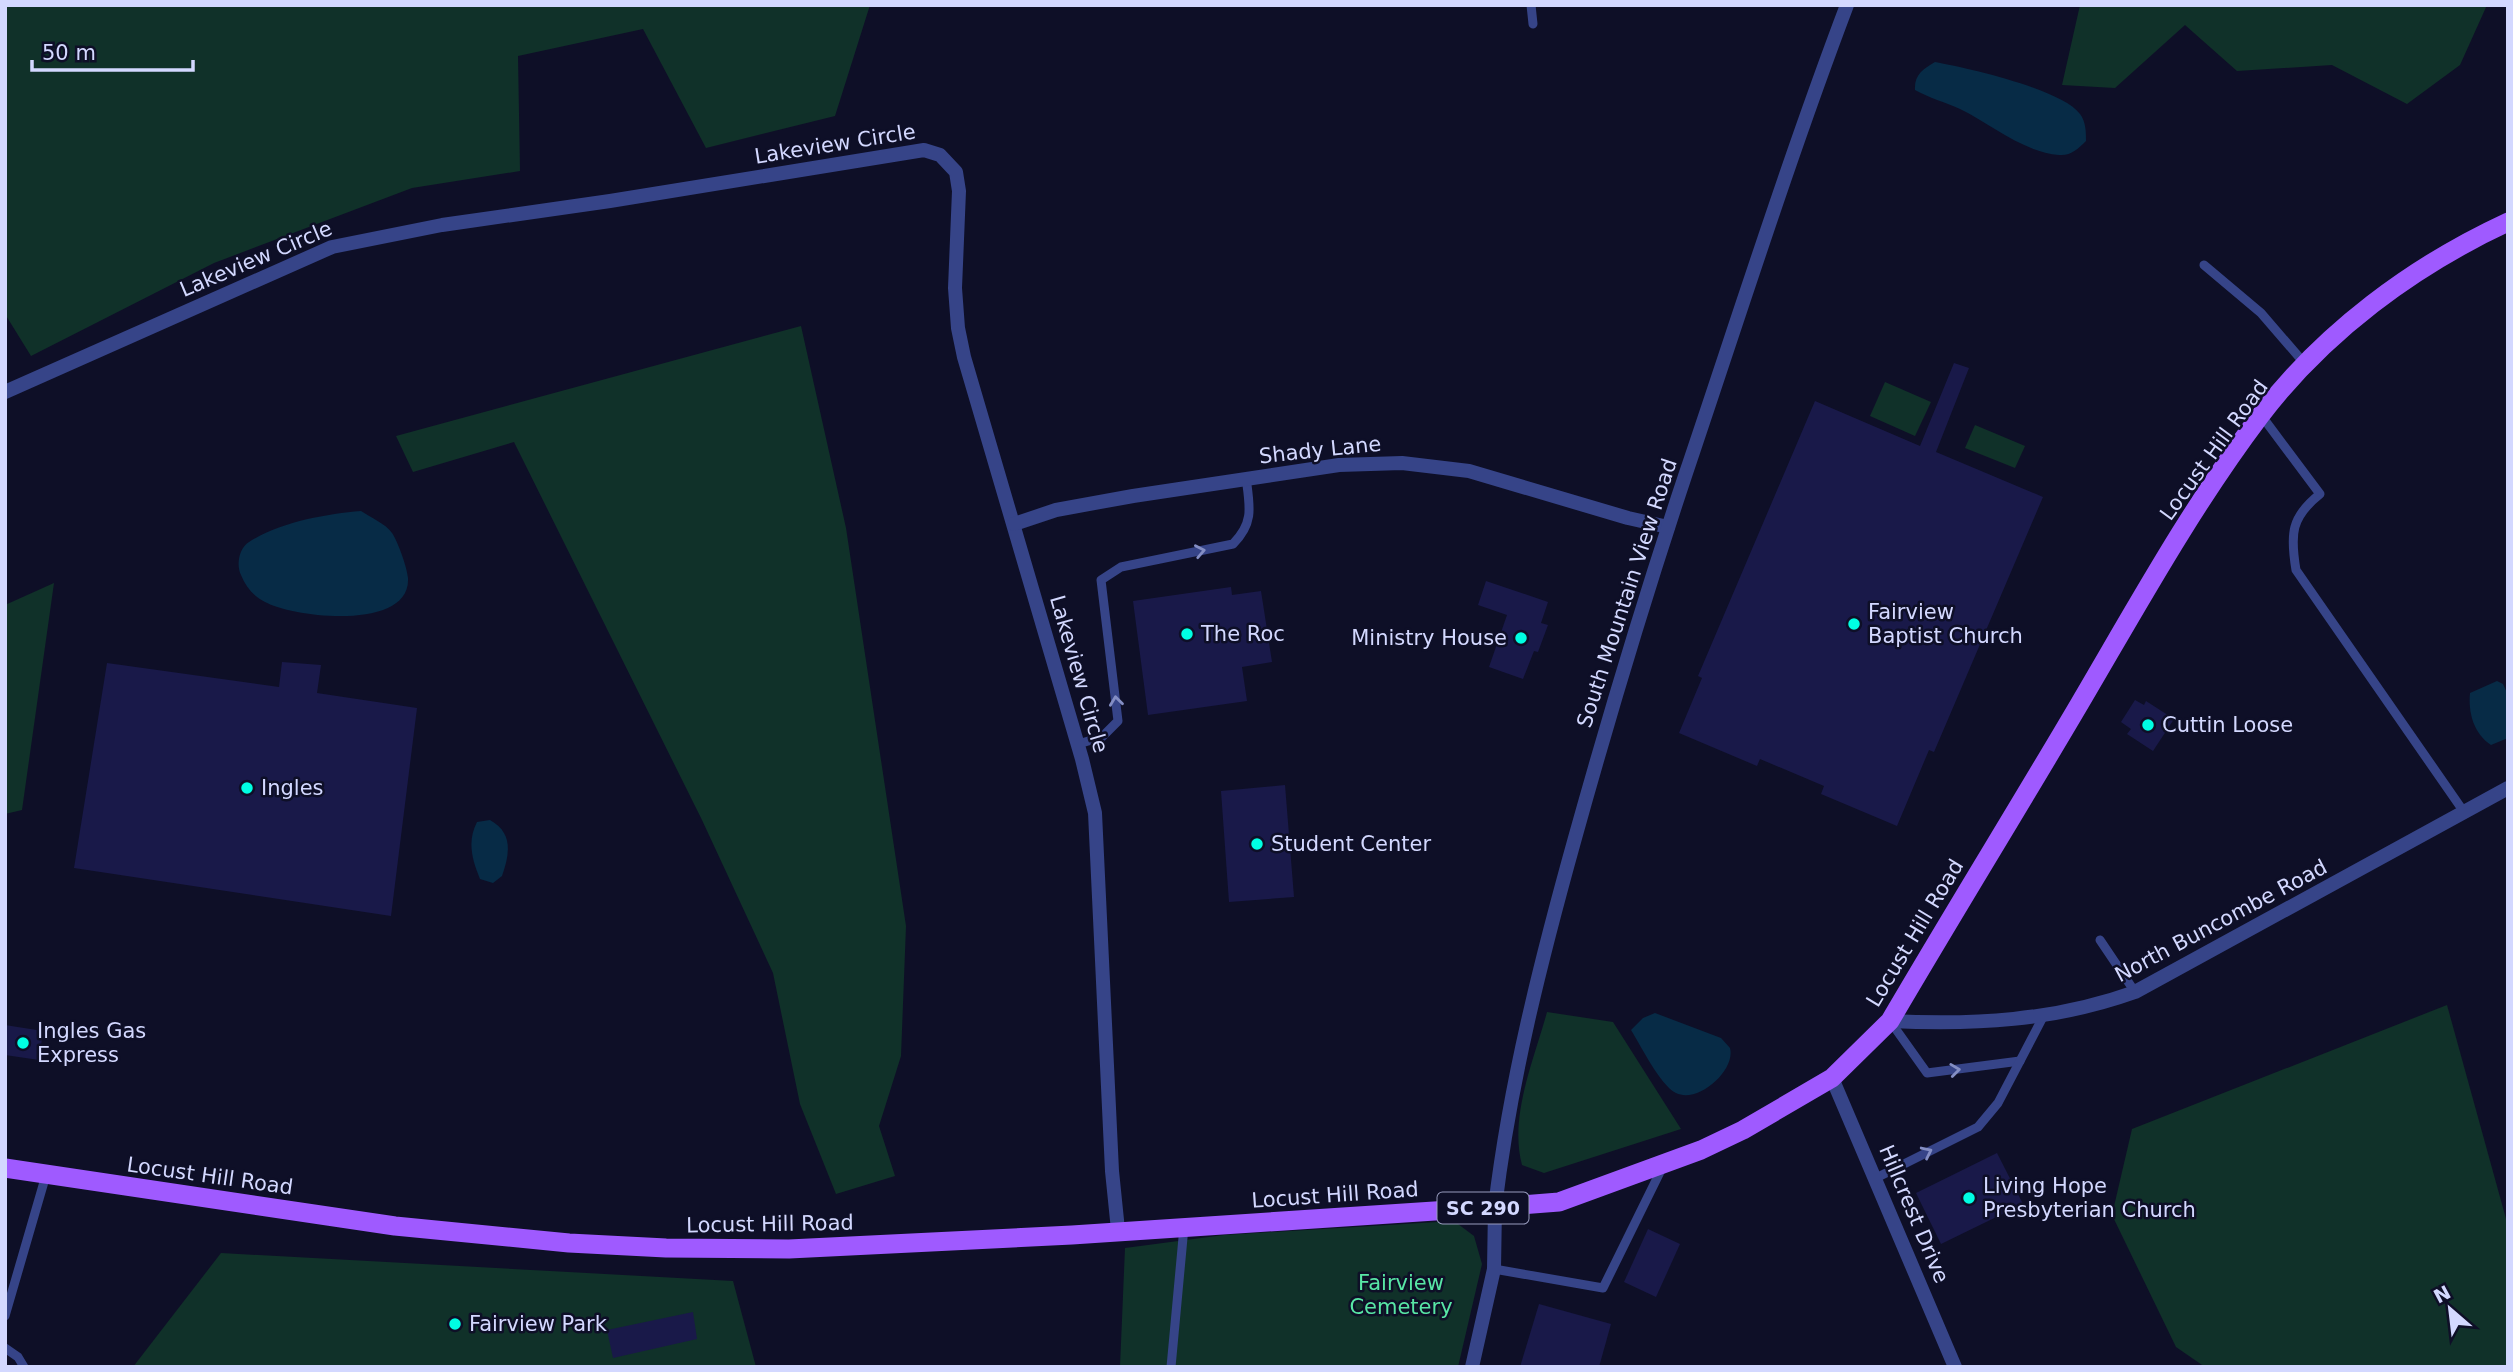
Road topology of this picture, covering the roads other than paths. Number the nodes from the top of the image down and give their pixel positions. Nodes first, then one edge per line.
1 (1531, 5) edge
2 (1847, 5) edge
3 (1532, 24) dead end
4 (2508, 222) edge
5 (2204, 265) dead end
6 (2306, 365) junction
7 (5, 392) edge
8 (2261, 415) junction
9 (1246, 478) junction
10 (1014, 524) junction
11 (1668, 527) junction
12 (1078, 744) junction
13 (2508, 788) edge
14 (2464, 812) junction
15 (2100, 940) dead end
16 (2135, 992) junction
17 (2043, 1017) junction
18 (1889, 1021) junction
19 (2020, 1061) junction
20 (1832, 1078) junction
21 (1664, 1165) junction
22 (5, 1168) edge
23 (46, 1175) junction
24 (1876, 1178) junction
25 (1495, 1207) junction
26 (1184, 1227) junction
27 (1118, 1230) junction
28 (1494, 1269) junction
29 (5, 1316) edge
30 (5, 1348) edge
31 (24, 1367) edge
32 (1171, 1367) edge
33 (1472, 1367) edge
34 (1955, 1367) edge

1 - 3 lane
2 - 11 street, South Mountain View Road
4 - 6 main road, Locust Hill Road / SC 290
5 - 6 lane
6 - 8 main road, Locust Hill Road / SC 290
7 - 10 street, Lakeview Circle
8 - 14 lane
8 - 18 main road, Locust Hill Road / SC 290
9 - 10 street, Shady Lane
9 - 11 street, Shady Lane
12 -> 9 lane
10 - 12 street, Lakeview Circle
11 - 25 street, South Mountain View Road
12 - 27 street, Lakeview Circle
13 - 14 street, North Buncombe Road
14 - 16 street, North Buncombe Road
15 - 16 lane
16 - 17 street, North Buncombe Road
17 - 18 street, North Buncombe Road
17 - 19 lane
18 -> 19 lane
18 - 20 main road, Locust Hill Road / SC 290
24 -> 19 lane
20 - 21 main road, Locust Hill Road / SC 290
20 - 24 street, Hillcrest Drive
21 - 25 main road, Locust Hill Road / SC 290
21 - 28 lane
22 - 23 main road, Locust Hill Road / SC 290
23 - 27 main road, Locust Hill Road / SC 290
23 - 29 lane
24 - 34 street, Hillcrest Drive
25 - 26 main road, Locust Hill Road / SC 290
25 - 28 street, South Mountain View Road
26 - 27 main road, Locust Hill Road / SC 290
26 - 32 lane
28 - 33 street, South Mountain View Road
30 - 31 lane

